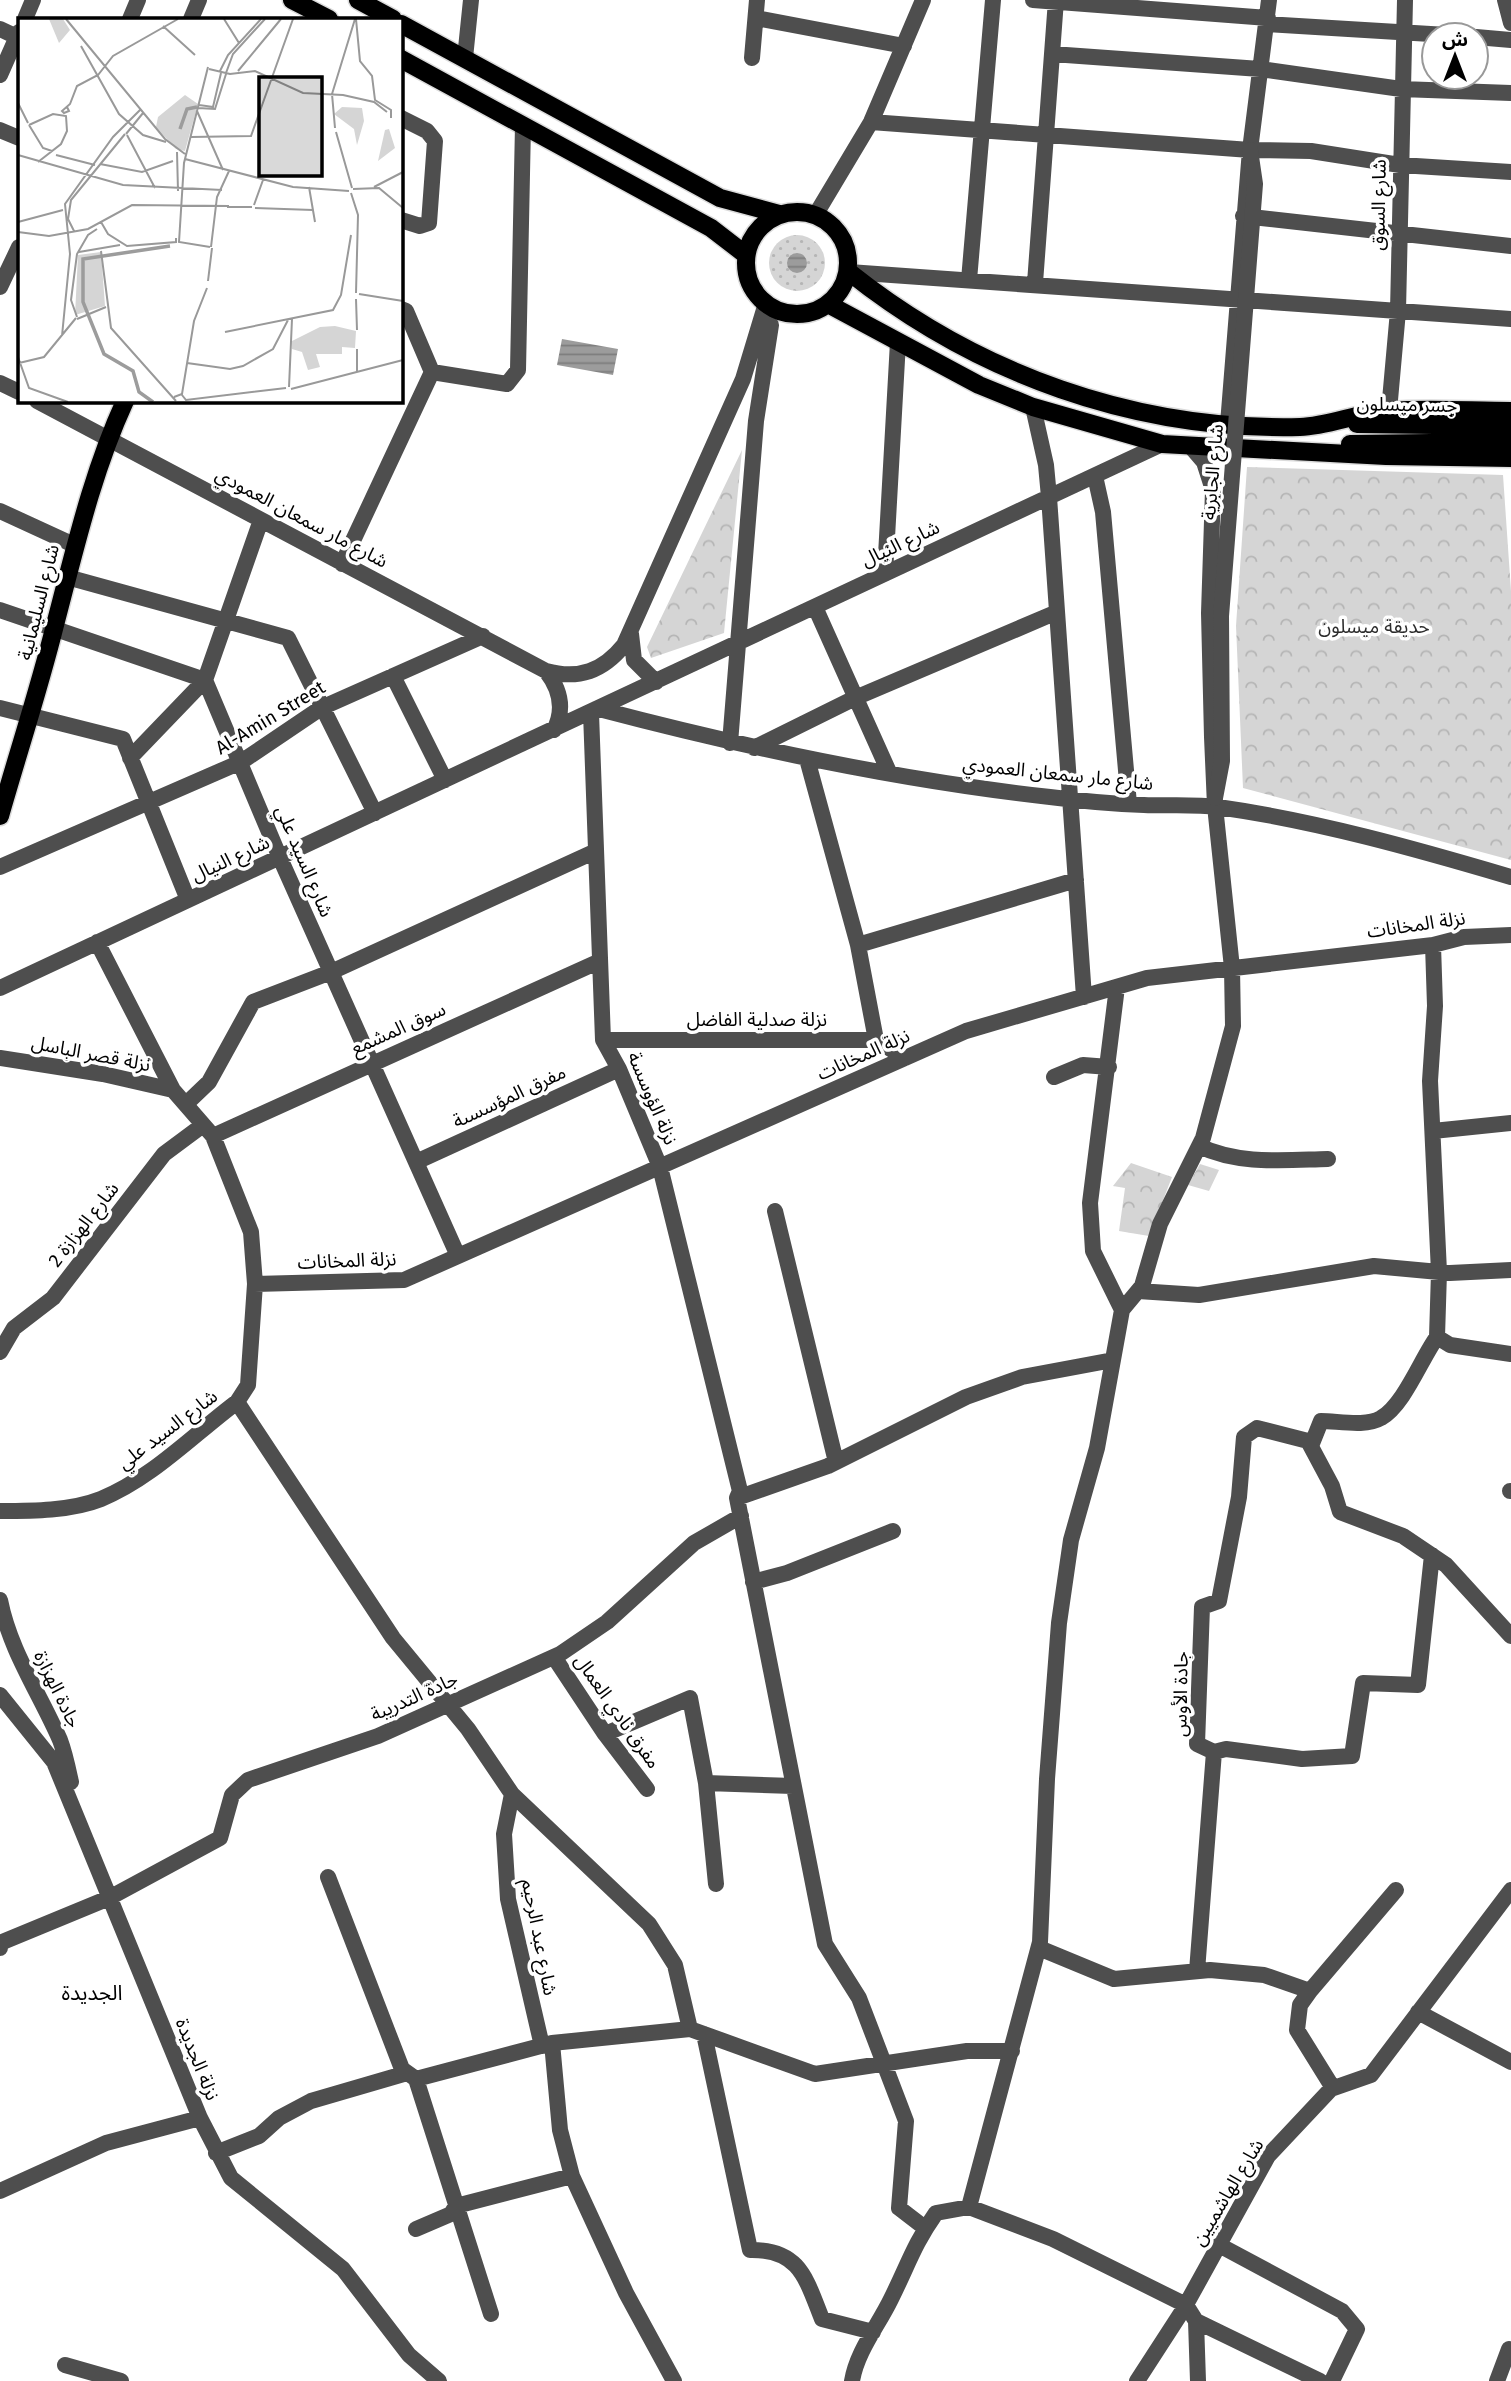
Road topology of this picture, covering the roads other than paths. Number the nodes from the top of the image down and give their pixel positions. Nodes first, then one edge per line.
1 (138, 0) edge
2 (200, 0) edge
3 (358, 0) edge
4 (471, 0) edge
5 (757, 0) edge
6 (923, 0) edge
7 (993, 0) edge
8 (1033, 0) edge
9 (1269, 0) edge
10 (1405, 0) edge
11 (1505, 0) edge
12 (1055, 1) edge
13 (300, 6) edge
14 (130, 18) edge
15 (191, 18) edge
16 (327, 18) edge
17 (391, 18) edge
18 (756, 18) junction
19 (1267, 21) junction
20 (1511, 23) edge
21 (402, 25) edge
22 (0, 29) edge
23 (1405, 32) junction
24 (1420, 33) edge
25 (18, 34) edge
26 (1490, 38) edge
27 (1511, 40) edge
28 (904, 46) junction
29 (1052, 54) junction
30 (465, 58) junction
31 (752, 58) dead end
32 (402, 60) edge
33 (1260, 69) junction
34 (0, 75) edge
35 (1401, 89) junction
36 (1511, 93) edge
37 (402, 118) edge
38 (871, 121) junction
39 (523, 125) junction
40 (983, 128) junction
41 (0, 130) edge
42 (1046, 136) junction
43 (18, 138) edge
44 (1250, 150) junction
45 (1400, 165) junction
46 (1511, 172) edge
47 (779, 214) junction
48 (817, 214) junction
49 (1243, 216) junction
50 (402, 220) edge
51 (1397, 234) junction
52 (1511, 246) edge
53 (18, 249) edge
54 (746, 255) junction
55 (849, 272) junction
56 (969, 280) junction
57 (1035, 283) junction
58 (0, 287) edge
59 (1237, 298) junction
60 (828, 304) junction
61 (770, 306) junction
62 (402, 310) edge
63 (1398, 311) junction
64 (1511, 319) edge
65 (898, 342) junction
66 (432, 372) junction
67 (0, 383) edge
68 (18, 392) edge
69 (39, 402) edge
70 (125, 402) edge
71 (1033, 407) junction
72 (1389, 411) junction
73 (1511, 411) edge
74 (1228, 424) junction
75 (1511, 426) edge
76 (1303, 427) junction
77 (108, 438) junction
78 (1511, 442) edge
79 (1162, 444) junction
80 (1192, 448) junction
81 (1305, 450) junction
82 (1511, 458) edge
83 (1095, 476) junction
84 (1049, 497) junction
85 (0, 511) edge
86 (261, 520) junction
87 (74, 545) junction
88 (342, 564) junction
89 (885, 573) junction
90 (67, 578) junction
91 (815, 607) junction
92 (0, 610) edge
93 (1057, 612) junction
94 (226, 621) junction
95 (55, 628) junction
96 (631, 632) junction
97 (483, 636) junction
98 (736, 645) junction
99 (547, 671) junction
100 (393, 676) junction
101 (205, 680) junction
102 (656, 682) junction
103 (855, 698) junction
104 (0, 708) edge
105 (321, 708) junction
106 (595, 711) junction
107 (29, 716) junction
108 (554, 730) junction
109 (730, 743) junction
110 (754, 748) junction
111 (130, 758) junction
112 (807, 759) junction
113 (241, 762) junction
114 (889, 772) junction
115 (445, 780) junction
116 (1071, 799) junction
117 (1215, 802) junction
118 (147, 804) junction
119 (1129, 804) junction
120 (1, 812) edge
121 (375, 813) junction
122 (596, 851) junction
123 (279, 858) junction
124 (0, 867) edge
125 (1511, 877) edge
126 (1076, 880) junction
127 (188, 900) junction
128 (1511, 935) edge
129 (97, 943) junction
130 (858, 944) junction
131 (1433, 945) junction
132 (600, 961) junction
133 (1232, 968) junction
134 (331, 972) junction
135 (1117, 987) junction
136 (0, 988) edge
137 (1084, 997) junction
138 (603, 1040) junction
139 (876, 1040) junction
140 (0, 1058) edge
141 (905, 1058) junction
142 (371, 1062) junction
143 (1109, 1068) junction
144 (619, 1069) junction
145 (1054, 1077) dead end
146 (173, 1090) junction
147 (186, 1104) junction
148 (1511, 1123) edge
149 (208, 1130) junction
150 (1433, 1131) junction
151 (1199, 1146) junction
152 (1328, 1159) dead end
153 (416, 1162) junction
154 (660, 1167) junction
155 (775, 1211) dead end
156 (458, 1256) junction
157 (1511, 1270) edge
158 (1439, 1272) junction
159 (256, 1284) junction
160 (1138, 1291) junction
161 (1122, 1310) junction
162 (1437, 1337) junction
163 (0, 1352) edge
164 (1511, 1354) edge
165 (1112, 1360) junction
166 (237, 1402) junction
167 (1311, 1446) junction
168 (836, 1462) junction
169 (739, 1495) junction
170 (0, 1511) edge
171 (741, 1516) junction
172 (893, 1531) dead end
173 (1432, 1555) junction
174 (754, 1581) junction
175 (0, 1600) edge
176 (1511, 1636) edge
177 (554, 1657) junction
178 (0, 1695) edge
179 (447, 1704) junction
180 (605, 1734) junction
181 (1214, 1752) junction
182 (706, 1783) junction
183 (793, 1786) junction
184 (647, 1789) dead end
185 (512, 1794) junction
186 (69, 1799) junction
187 (328, 1877) dead end
188 (716, 1884) dead end
189 (1396, 1890) dead end
190 (1511, 1890) edge
191 (109, 1898) junction
192 (0, 1948) edge
193 (1039, 1948) junction
194 (1197, 1971) junction
195 (1310, 1991) junction
196 (1418, 2012) junction
197 (697, 2032) junction
198 (547, 2044) junction
199 (1012, 2051) junction
200 (1511, 2062) edge
201 (885, 2063) junction
202 (412, 2076) junction
203 (1333, 2088) junction
204 (200, 2118) junction
205 (216, 2154) junction
206 (572, 2176) junction
207 (0, 2191) edge
208 (456, 2206) junction
209 (969, 2207) junction
210 (925, 2228) junction
211 (416, 2229) dead end
212 (1219, 2245) junction
213 (1186, 2305) junction
214 (491, 2314) dead end
215 (1196, 2321) junction
216 (873, 2332) junction
217 (1509, 2349) dead end
218 (65, 2365) dead end
219 (121, 2381) edge
220 (439, 2381) edge
221 (674, 2381) edge
222 (852, 2381) edge
223 (1137, 2381) edge
224 (1198, 2381) edge
225 (1320, 2381) edge
226 (1332, 2381) edge
227 (1497, 2381) edge

1 - 14 street
2 - 15 street
3 - 17 main road
4 - 30 street
5 - 18 street
6 - 28 street
7 - 40 street
8 - 12 street
9 - 19 street
10 - 23 street, شارع السوق
11 - 20 street
12 - 19 street
12 - 29 street
13 - 16 main road
18 - 28 street
18 - 31 street
19 - 23 street
19 - 33 street
21 - 30 main road
22 - 25 street
23 - 24 street
23 - 35 street, شارع السوق
25 - 34 street
26 - 27 street
28 - 38 street
29 - 33 street
29 - 42 street
30 - 47 main road
32 - 39 main road
33 - 35 street
33 - 44 street
35 - 36 street
35 - 45 street, شارع السوق
37 - 50 street
38 - 40 street
38 - 48 street
39 - 54 main road
39 - 66 street
40 - 42 street
40 - 56 street
41 - 43 street
42 - 44 street
42 - 57 street
44 - 45 street
44 - 49 street
44 - 117 street, شارع الجابرية, bridge
45 - 46 street
45 - 51 street, شارع السوق
47 - 48 main road
47 - 54 main road
48 - 55 main road
49 - 51 street
49 - 59 street
51 - 52 street
51 - 63 street, شارع السوق
53 - 58 street
54 - 61 main road
55 - 56 street
55 - 60 main road
55 - 74 main road
56 - 57 street
57 - 59 street
59 - 63 street
59 - 74 street
60 - 61 main road
60 - 65 main road
61 - 96 street
61 - 98 street
62 - 66 street
63 - 64 street
63 - 72 street, شارع السوق
65 - 71 main road
65 - 89 street
66 - 88 street
67 - 68 street
69 - 77 street, شارع مار سمعان العمودي
70 - 77 main road, شارع السليمانية
71 - 79 main road
71 - 84 street
72 - 73 main road
72 - 76 main road
74 - 76 main road
75 - 76 main road, جسر ميسلون
77 - 86 street, شارع مار سمعان العمودي
77 - 87 main road, شارع السليمانية
78 - 81 main road, جسر ميسلون
79 - 80 main road
79 - 83 street, شارع النيال
80 - 81 main road
80 - 117 street
81 - 82 main road
83 - 84 street, شارع النيال
83 - 119 street
84 - 89 street, شارع النيال
84 - 93 street
85 - 87 street
86 - 88 street, شارع مار سمعان العمودي
86 - 94 street
87 - 90 main road, شارع السليمانية
88 - 97 street, شارع مار سمعان العمودي
89 - 91 street, شارع النيال
90 - 94 street
90 - 95 main road, شارع السليمانية
91 - 98 street, شارع النيال
91 - 103 street
92 - 95 street
93 - 103 street
93 - 116 street
94 - 101 street
94 - 105 street
95 - 101 street
95 - 107 main road, شارع السليمانية
96 - 99 street
96 - 102 street
97 - 99 street, شارع مار سمعان العمودي
97 - 100 street, Al-Amin Street
98 - 102 street, شارع النيال
98 - 109 street
99 - 108 street
100 - 105 street, Al-Amin Street
100 - 115 street
101 - 111 street
101 - 113 street, شارع السيد علي
102 - 106 street, شارع النيال
103 - 110 street
103 - 114 street
104 - 107 street
105 - 113 street, Al-Amin Street
105 - 121 street
106 - 108 street, شارع النيال
106 - 109 street, شارع مار سمعان العمودي
106 - 122 street, نزلة الؤوسسة
107 - 111 street
107 - 120 main road, شارع السليمانية
108 - 115 street, شارع النيال
109 - 110 street, شارع مار سمعان العمودي
110 - 112 street, شارع مار سمعان العمودي
111 - 118 street
112 - 114 street, شارع مار سمعان العمودي
112 - 130 street
113 - 118 street, Al-Amin Street
113 - 123 street, شارع السيد علي
114 - 116 street, شارع مار سمعان العمودي
115 - 121 street, شارع النيال
116 - 119 street, شارع مار سمعان العمودي
116 - 126 street
117 - 119 street, شارع مار سمعان العمودي
117 - 125 street, شارع مار سمعان العمودي
117 - 133 street
118 - 124 street, Al-Amin Street
118 - 127 street
121 - 123 street, شارع النيال
122 - 132 street, نزلة الؤوسسة
122 - 134 street
123 - 127 street, شارع النيال
123 - 134 street, شارع السيد علي
126 - 130 street
126 - 137 street
127 - 129 street, شارع النيال
128 - 131 street, نزلة المخانات
129 - 136 street, شارع النيال
129 - 146 street, شارع السيد علي
130 - 139 street
131 - 133 street, نزلة المخانات
131 - 150 street
132 - 138 street, نزلة الؤوسسة
132 - 142 street, سوق المشمع
133 - 135 street, نزلة المخانات
133 - 151 street
134 - 142 street, شارع السيد علي
134 - 147 street
135 - 137 street, نزلة المخانات
135 - 143 street
137 - 141 street, نزلة المخانات
138 - 139 street, نزلة صدلية الفاضل
138 - 144 street, نزلة الؤوسسة
139 - 141 street
140 - 146 street, نزلة قصر الباسل
141 - 154 street, نزلة المخانات
142 - 149 street, سوق المشمع
142 - 153 street, شارع السيد علي
143 - 145 street
143 - 161 street
144 - 153 street, مفرق المؤسسىة
144 - 154 street, نزلة الؤوسسة
146 - 147 street, شارع السيد علي
147 - 149 street, شارع السيد علي
148 - 150 street
149 - 159 street, شارع السيد علي
149 - 163 street, شارع الهزازة 2
150 - 158 street
151 - 152 street
151 - 160 street
153 - 156 street, شارع السيد علي
154 - 156 street, نزلة المخانات
154 - 169 street, نزلة الؤوسسة
155 - 168 street
156 - 159 street, نزلة المخانات
157 - 158 street
158 - 160 street
158 - 162 street
159 - 166 street, شارع السيد علي
160 - 161 street
161 - 165 street
162 - 164 street
162 - 167 street
165 - 168 street
165 - 193 street
166 - 170 street, شارع السيد علي
166 - 179 street
167 - 173 street
167 - 181 street, جادة الأوس
168 - 169 street
169 - 171 street, نزلة الؤوسسة
171 - 174 street, نزلة الؤوسسة
171 - 177 street, جادة التدريبة
172 - 174 street
173 - 176 street
173 - 181 street
174 - 183 street, نزلة الؤوسسة
175 - 186 street, جادة الهزازة
177 - 179 street, جادة التدريبة
177 - 180 street, مفرق نادي العمال
178 - 186 street, نزلة الجديدة
179 - 185 street
179 - 191 street, جادة التدريبة
180 - 182 street
180 - 184 street, مفرق نادي العمال
181 - 194 street, جادة الأوس
182 - 183 street
182 - 188 street
183 - 201 street, نزلة الؤوسسة
185 - 197 street
185 - 198 street, شارع عبد الرحيم
186 - 191 street, نزلة الجديدة
187 - 202 street
189 - 195 street
190 - 196 street, شارع الهاشميين
191 - 192 street, جادة التدريبة
191 - 204 street, نزلة الجديدة
193 - 194 street
193 - 199 street
194 - 195 street
195 - 203 street
196 - 200 street
196 - 203 street, شارع الهاشميين
197 - 198 street
197 - 201 street
197 - 216 street
198 - 202 street
198 - 206 street, شارع عبد الرحيم
199 - 201 street
199 - 209 street
201 - 210 street, نزلة الؤوسسة
202 - 205 street
202 - 208 street
203 - 212 street, شارع الهاشميين
204 - 205 street, نزلة الجديدة
204 - 207 street
205 - 220 street, نزلة الجديدة
206 - 208 street
206 - 221 street, شارع عبد الرحيم
208 - 211 street
208 - 214 street
209 - 210 street
209 - 213 street
210 - 216 street
212 - 213 street, شارع الهاشميين
212 - 226 street
213 - 215 street
213 - 223 street, شارع الهاشميين
215 - 224 street
215 - 225 street
216 - 222 street
217 - 227 street
218 - 219 street

